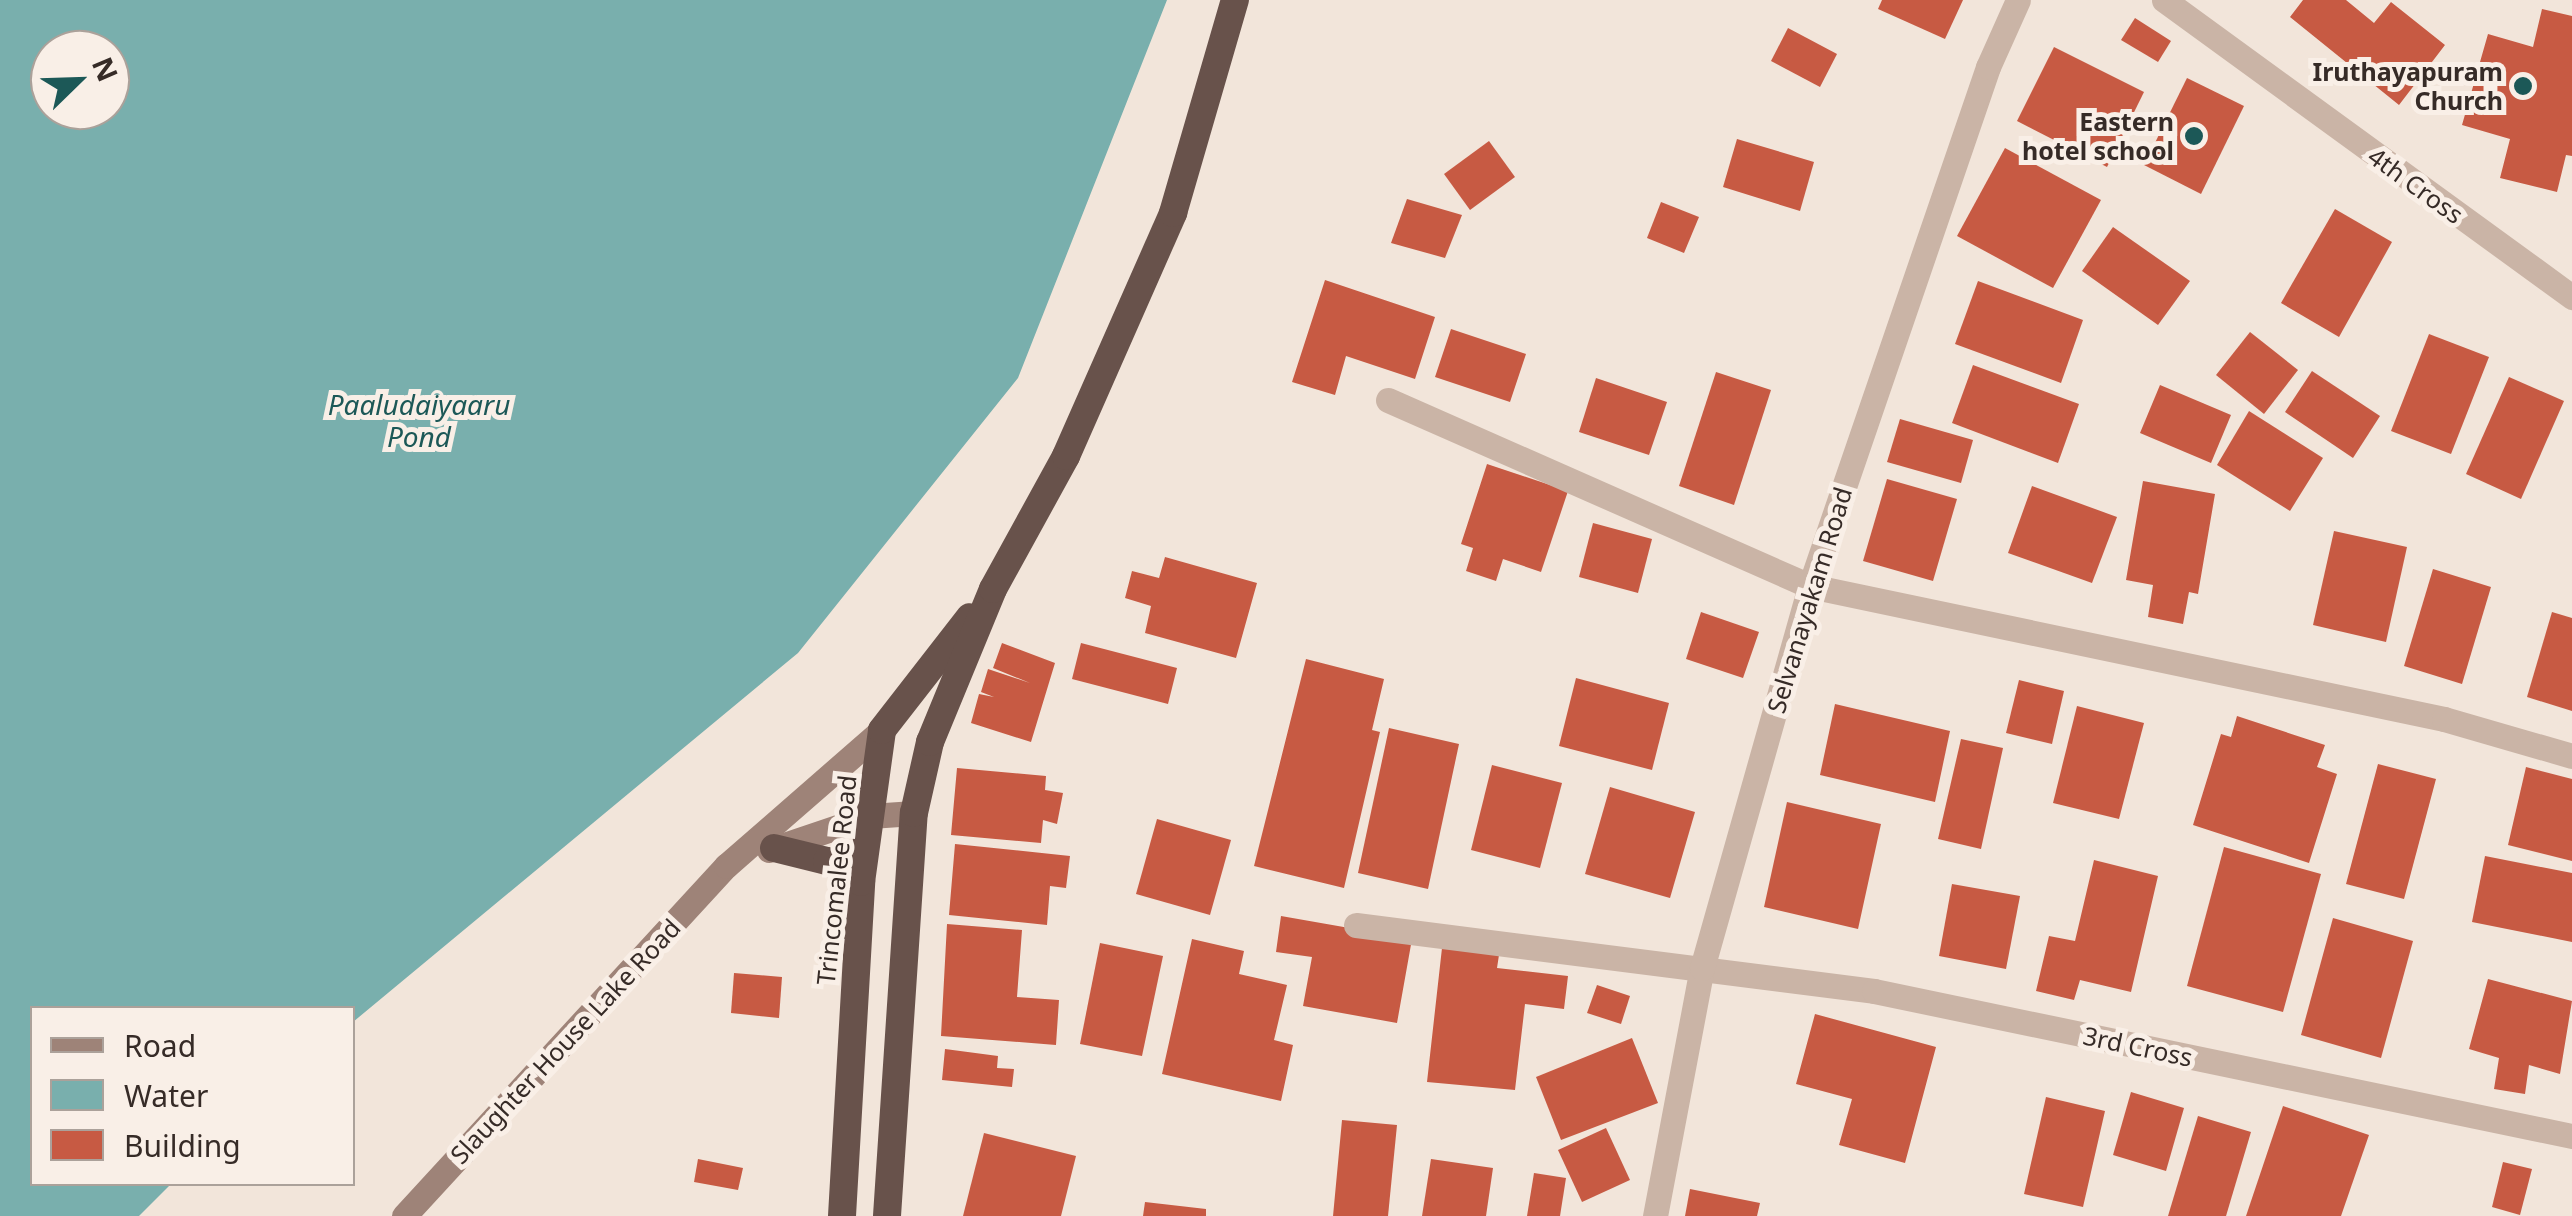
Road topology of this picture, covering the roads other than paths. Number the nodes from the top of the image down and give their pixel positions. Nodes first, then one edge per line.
1 (1235, 0) edge
2 (2018, 0) edge
3 (2164, 0) edge
4 (2572, 297) edge
5 (1388, 400) dead end
6 (1810, 586) junction
7 (993, 588) junction
8 (882, 730) junction
9 (2572, 756) edge
10 (914, 814) junction
11 (870, 816) junction
12 (774, 848) junction
13 (726, 866) junction
14 (862, 882) junction
15 (1356, 925) dead end
16 (1702, 968) junction
17 (2572, 1136) edge
18 (404, 1216) edge
19 (842, 1216) edge
20 (887, 1216) edge
21 (1655, 1216) edge

1 - 7 highway
2 - 6 street, Selvanayakam Road
3 - 4 street, 4th Cross
5 - 6 street
6 - 9 street
6 - 16 street, Selvanayakam Road
7 - 8 highway
7 - 10 highway
8 - 11 highway, Trincomalee Road
8 - 13 main road, Slaughter House Lake Road
10 - 11 main road, Slaughter House Lake Road
10 - 20 highway
11 - 12 main road, Slaughter House Lake Road
11 - 14 highway, Trincomalee Road
12 - 13 main road, Slaughter House Lake Road
12 - 14 highway
13 - 18 main road, Slaughter House Lake Road
14 - 19 highway, Trincomalee Road
15 - 16 street, 3rd Cross
16 - 17 street, 3rd Cross
16 - 21 street, Selvanayakam Road

